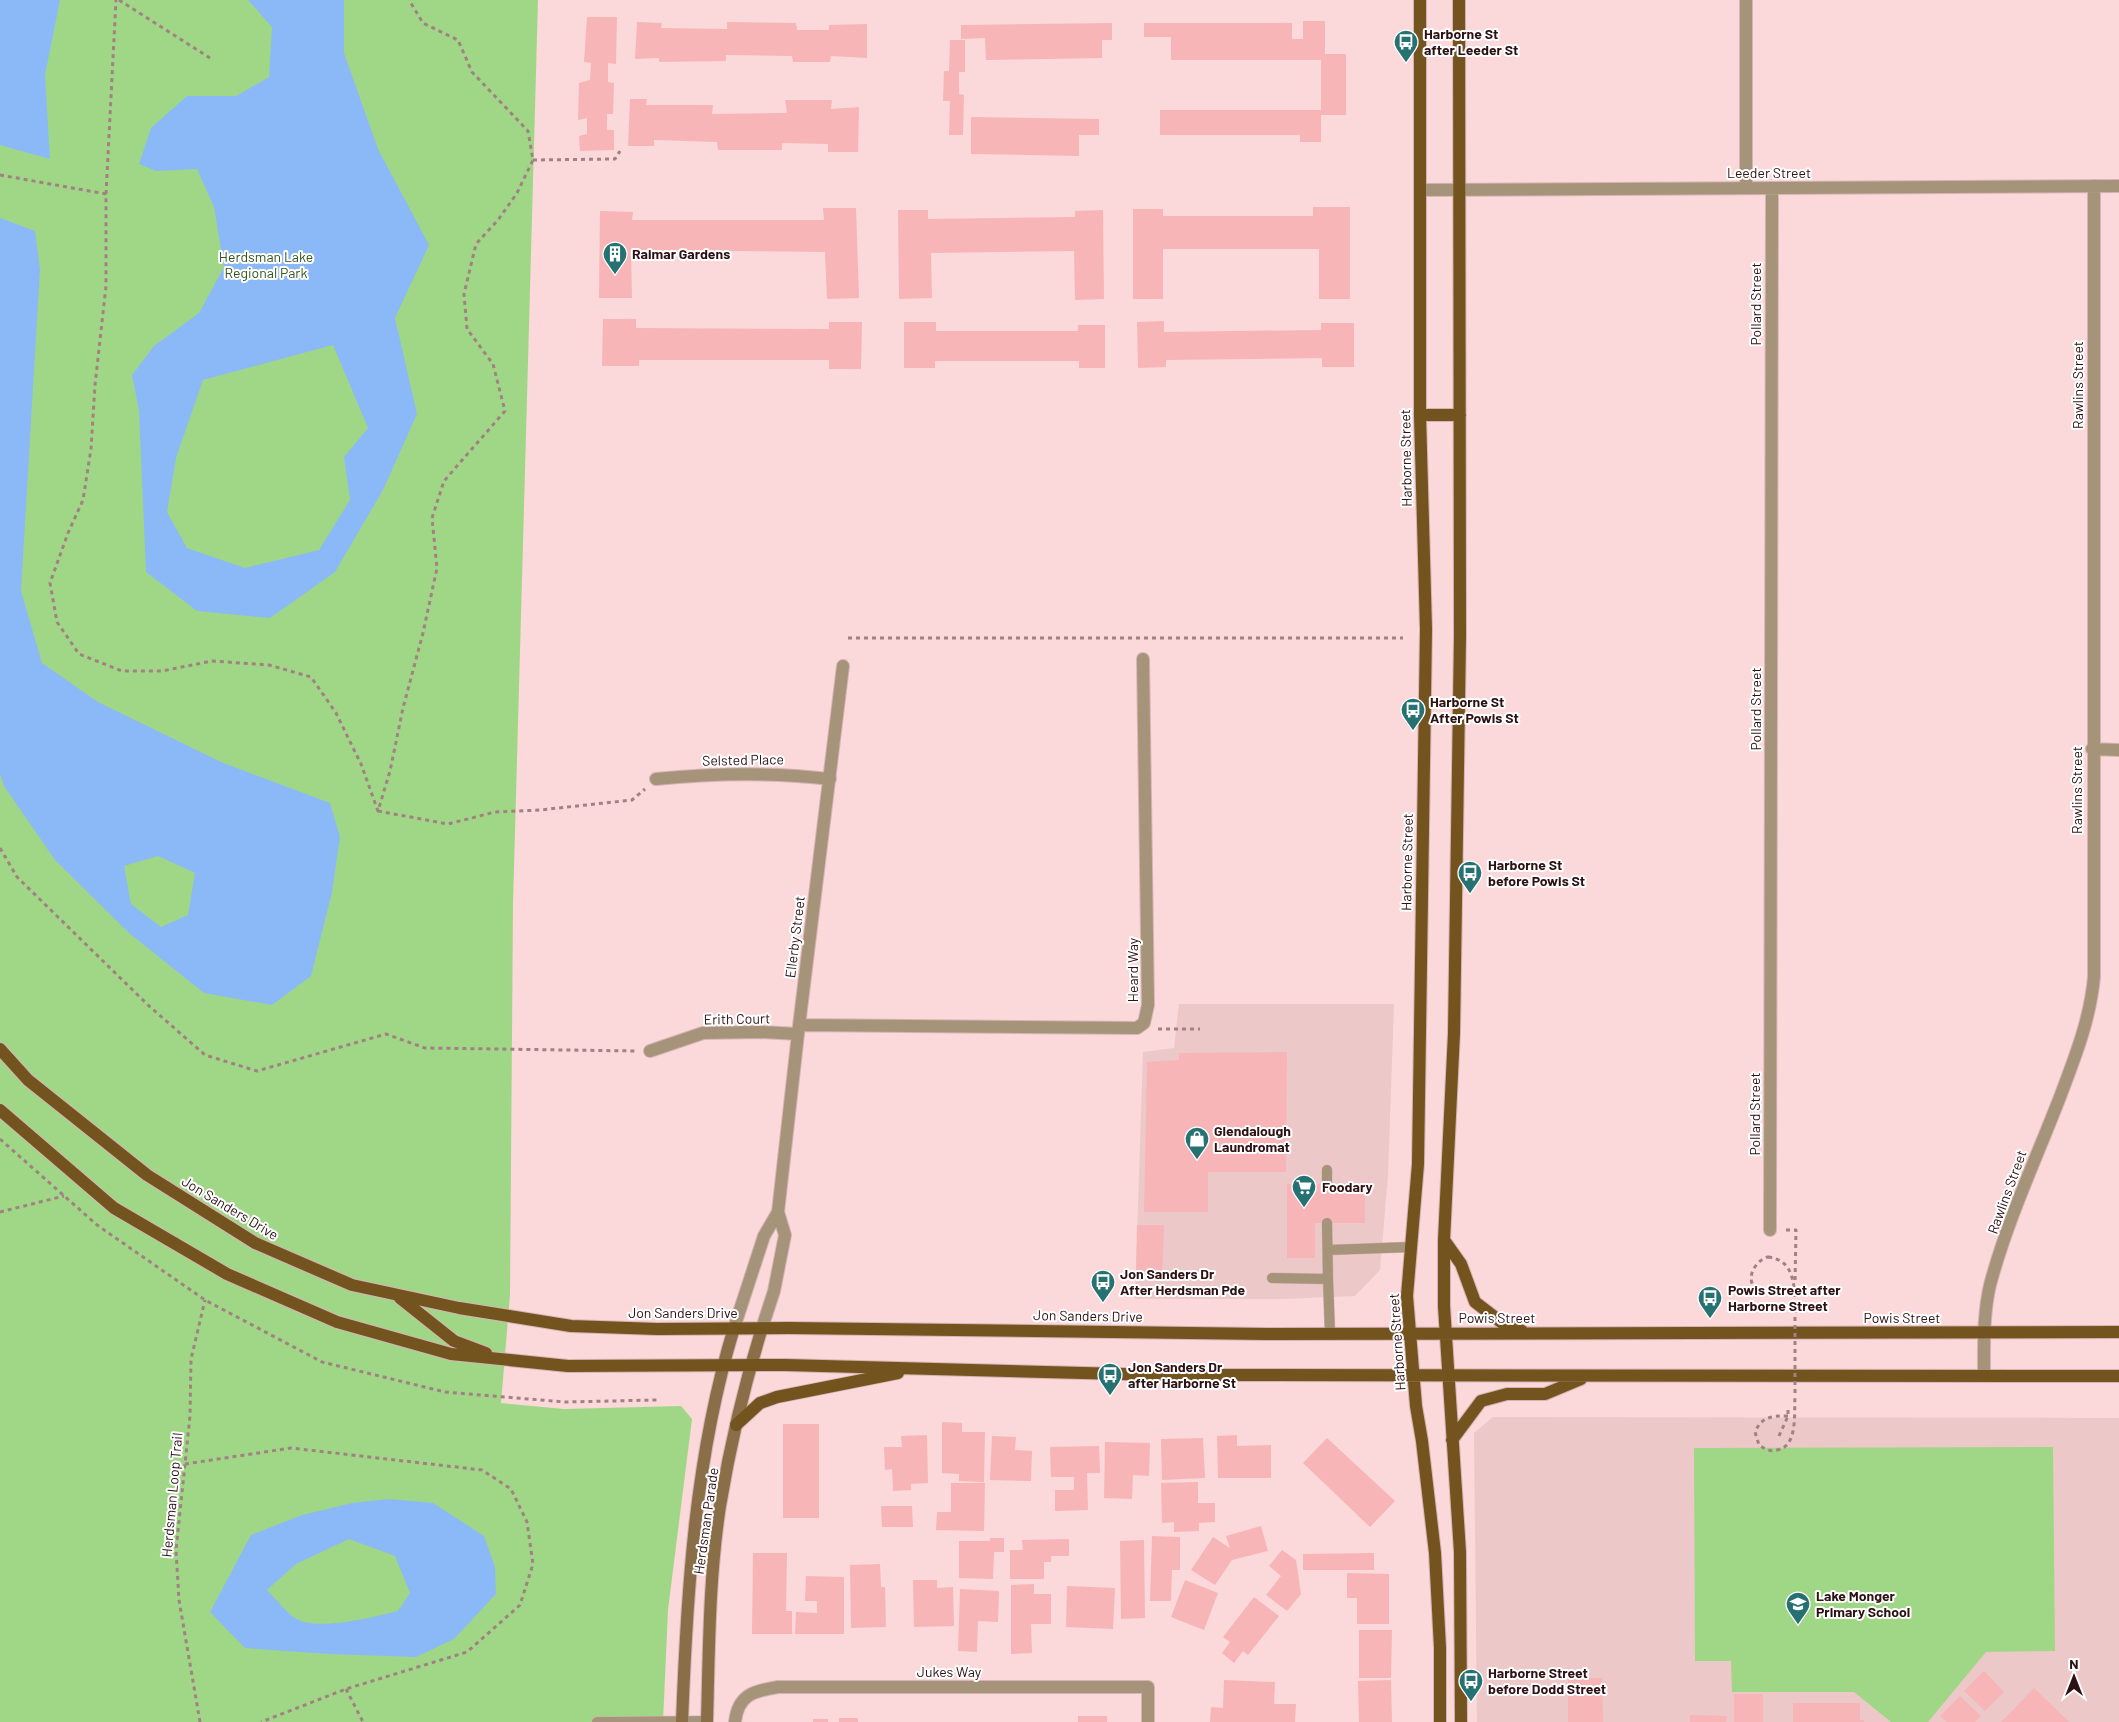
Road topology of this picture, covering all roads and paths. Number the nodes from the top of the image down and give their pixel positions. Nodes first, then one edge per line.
1 (118, 0) edge
2 (409, 0) edge
3 (1420, 0) edge
4 (1459, 0) edge
5 (1746, 0) edge
6 (210, 58) dead end
7 (620, 151) dead end
8 (533, 160) junction
9 (0, 175) edge
10 (2094, 186) junction
11 (2119, 186) edge
12 (1746, 188) junction
13 (1772, 188) junction
14 (1459, 189) junction
15 (1420, 190) junction
16 (106, 194) junction
17 (1460, 415) junction
18 (1420, 416) junction
19 (848, 638) dead end
20 (1403, 638) dead end
21 (1143, 659) dead end
22 (844, 666) dead end
23 (2092, 749) junction
24 (2119, 750) edge
25 (656, 779) joint
26 (830, 779) junction
27 (378, 811) junction
28 (0, 848) edge
29 (1137, 1028) junction
30 (798, 1029) junction
31 (1200, 1029) dead end
32 (0, 1049) edge
33 (650, 1052) joint
34 (0, 1110) edge
35 (0, 1139) edge
36 (1327, 1170) dead end
37 (1327, 1184) dead end
38 (64, 1196) junction
39 (0, 1212) edge
40 (778, 1212) junction
41 (1327, 1223) dead end
42 (1770, 1230) joint
43 (1444, 1240) junction
44 (1411, 1247) junction
45 (1328, 1250) junction
46 (1272, 1278) dead end
47 (1328, 1279) junction
48 (1795, 1293) junction
49 (398, 1296) junction
50 (205, 1300) junction
51 (1795, 1305) dead end
52 (734, 1328) junction
53 (762, 1328) junction
54 (1984, 1332) junction
55 (2119, 1332) edge
56 (1330, 1334) junction
57 (1410, 1334) junction
58 (1446, 1334) junction
59 (1529, 1334) junction
60 (505, 1359) junction
61 (750, 1366) junction
62 (722, 1367) junction
63 (922, 1368) junction
64 (1414, 1376) junction
65 (1448, 1376) junction
66 (1588, 1376) junction
67 (1984, 1376) junction
68 (2119, 1376) edge
69 (658, 1400) dead end
70 (1788, 1410) dead end
71 (1788, 1416) junction
72 (736, 1424) junction
73 (1779, 1436) dead end
74 (1452, 1440) junction
75 (185, 1464) junction
76 (346, 1689) junction
77 (200, 1722) edge
78 (261, 1722) edge
79 (363, 1722) edge
80 (597, 1722) edge
81 (682, 1722) edge
82 (707, 1722) edge
83 (735, 1722) edge
84 (1148, 1722) edge
85 (1440, 1722) edge
86 (1461, 1722) edge

1 - 6 path
1 - 16 path
2 - 8 path
3 - 15 main road, Harborne Street
4 - 14 main road
5 - 12 street
7 - 8 path
8 - 27 path
9 - 16 path
10 - 11 street, Leeder Street
10 - 13 street, Leeder Street
10 - 23 street, Rawlins Street
12 - 13 street, Leeder Street
12 - 14 street, Leeder Street
13 - 42 street, Pollard Street
14 - 15 street, Leeder Street
14 - 17 main road
15 - 18 main road, Harborne Street
16 - 27 path
17 - 18 main road
17 - 43 main road
18 - 44 main road, Harborne Street
19 - 20 path
21 - 29 street, Heard Way
22 - 26 street, Ellerby Street
23 - 24 street
23 - 54 street, Rawlins Street
25 - 26 street, Selsted Place
25 - 27 path
26 - 30 street, Ellerby Street
28 - 33 path
29 - 30 street
29 - 31 path
30 - 33 street, Erith Court
30 - 40 street, Ellerby Street
32 - 49 main road, Jon Sanders Drive
34 - 60 main road
35 - 38 path
36 - 37 lane
38 - 39 path
38 - 50 path
40 - 52 street, Ellerby Street
40 - 53 street, Ellerby Street
41 - 45 lane
42 - 48 path
43 - 58 main road
43 - 59 main road
44 - 45 lane
44 - 57 main road, Harborne Street
45 - 47 lane
46 - 47 lane
47 - 56 lane
48 - 48 path
48 - 51 path
48 - 71 path, bridge
49 - 52 main road, Jon Sanders Drive
49 - 60 main road
50 - 69 path
50 - 75 path, Herdsman Loop Trail
52 - 53 main road, Jon Sanders Drive
52 - 62 main road, Herdsman Parade
53 - 56 main road, Jon Sanders Drive
53 - 61 main road, Herdsman Parade
54 - 55 main road, Powis Street
54 - 59 main road, Powis Street
54 - 67 street, Rawlins Street
56 - 57 main road, Jon Sanders Drive
57 - 58 main road, Jon Sanders Drive
57 - 64 main road, Harborne Street
58 - 59 main road, Powis Street
58 - 65 main road
60 - 62 main road
61 - 62 main road
61 - 63 main road
61 - 72 main road, Herdsman Parade
62 - 81 main road, Herdsman Parade
63 - 64 main road
63 - 72 main road
64 - 65 main road
64 - 85 main road, Harborne Street
65 - 66 main road
65 - 74 main road
66 - 67 main road
66 - 74 main road
67 - 68 main road
70 - 71 path
71 - 73 path
72 - 82 main road, Herdsman Parade
74 - 86 main road
75 - 76 path
75 - 77 path, Herdsman Loop Trail
76 - 78 path
76 - 79 path
80 - 81 lane
81 - 82 lane
83 - 84 street, Jukes Way

